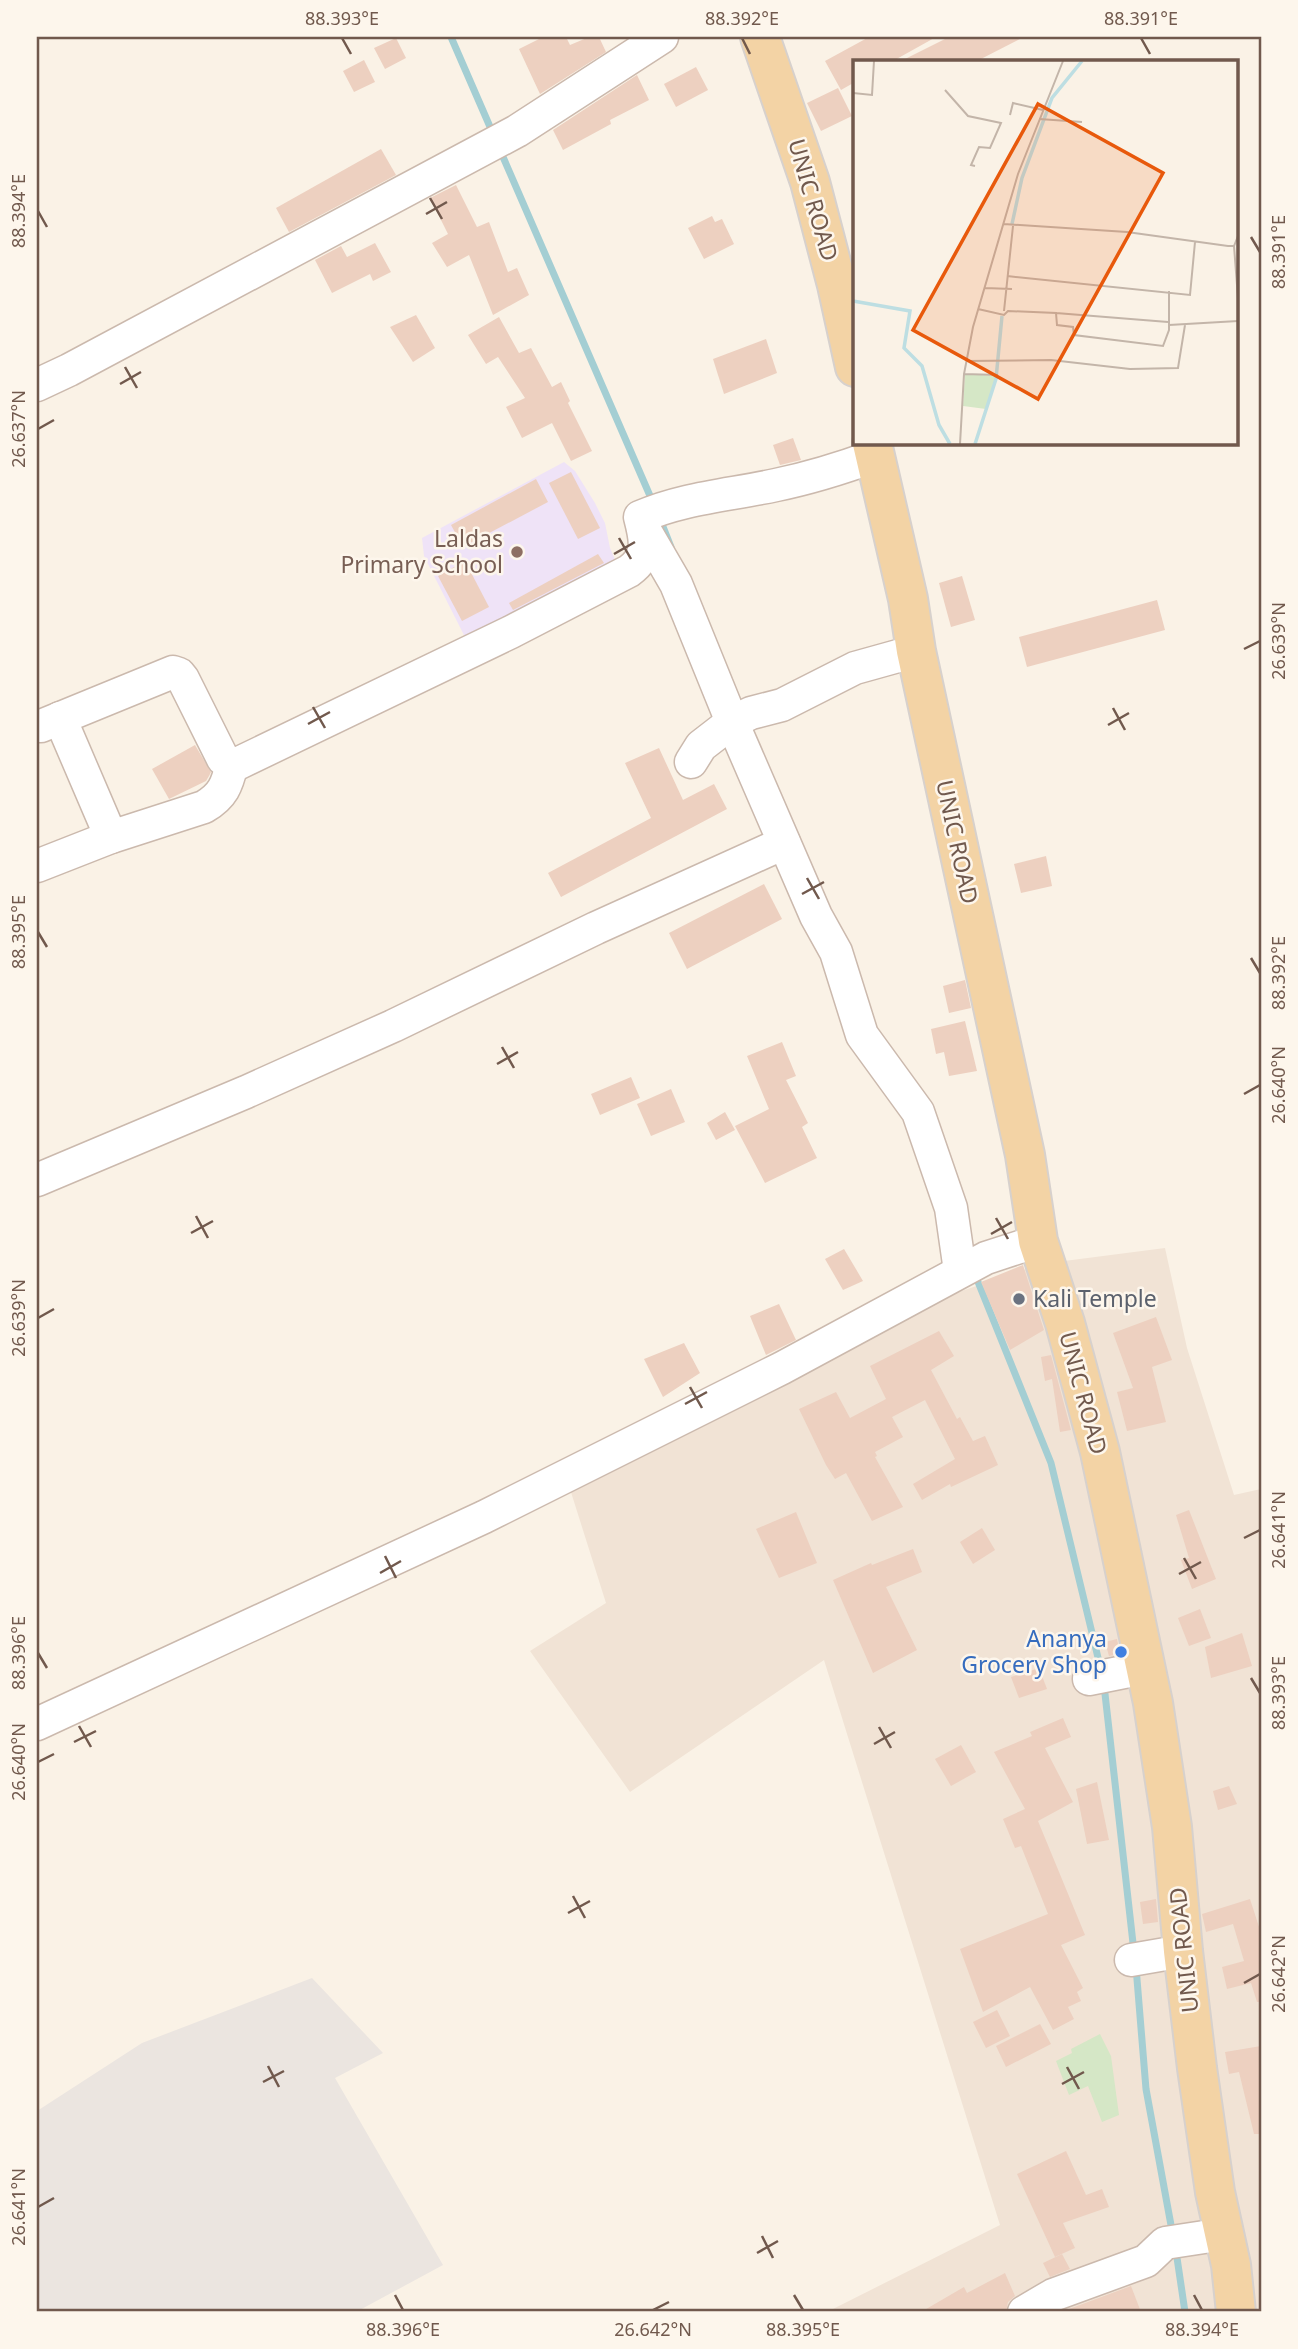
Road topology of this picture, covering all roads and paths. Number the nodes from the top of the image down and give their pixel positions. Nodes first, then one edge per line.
1 (662, 37) edge
2 (760, 37) edge
3 (853, 357) edge
4 (37, 385) edge
5 (873, 449) edge
6 (650, 516) junction
7 (916, 651) junction
8 (739, 718) junction
9 (48, 722) edge
10 (691, 762) dead end
11 (232, 764) junction
12 (111, 837) junction
13 (784, 843) junction
14 (37, 866) edge
15 (37, 1180) edge
16 (1038, 1241) junction
17 (973, 1264) junction
18 (37, 1724) edge
19 (1183, 1951) junction
20 (1137, 1959) dead end
21 (1224, 2234) junction
22 (1024, 2312) edge
23 (1236, 2312) edge

1 - 4 street
2 - 3 main road, UNIC ROAD
5 - 6 street
5 - 7 main road, UNIC ROAD
6 - 8 street
6 - 11 street
7 - 8 street
7 - 16 main road, UNIC ROAD
8 - 10 street
8 - 13 street
9 - 11 street
9 - 12 street
11 - 12 street
12 - 14 street
13 - 15 street
13 - 17 street
16 - 17 street
16 - 19 main road, UNIC ROAD
17 - 18 street
19 - 20 street
19 - 21 main road, UNIC ROAD
21 - 22 street
21 - 23 main road, UNIC ROAD

